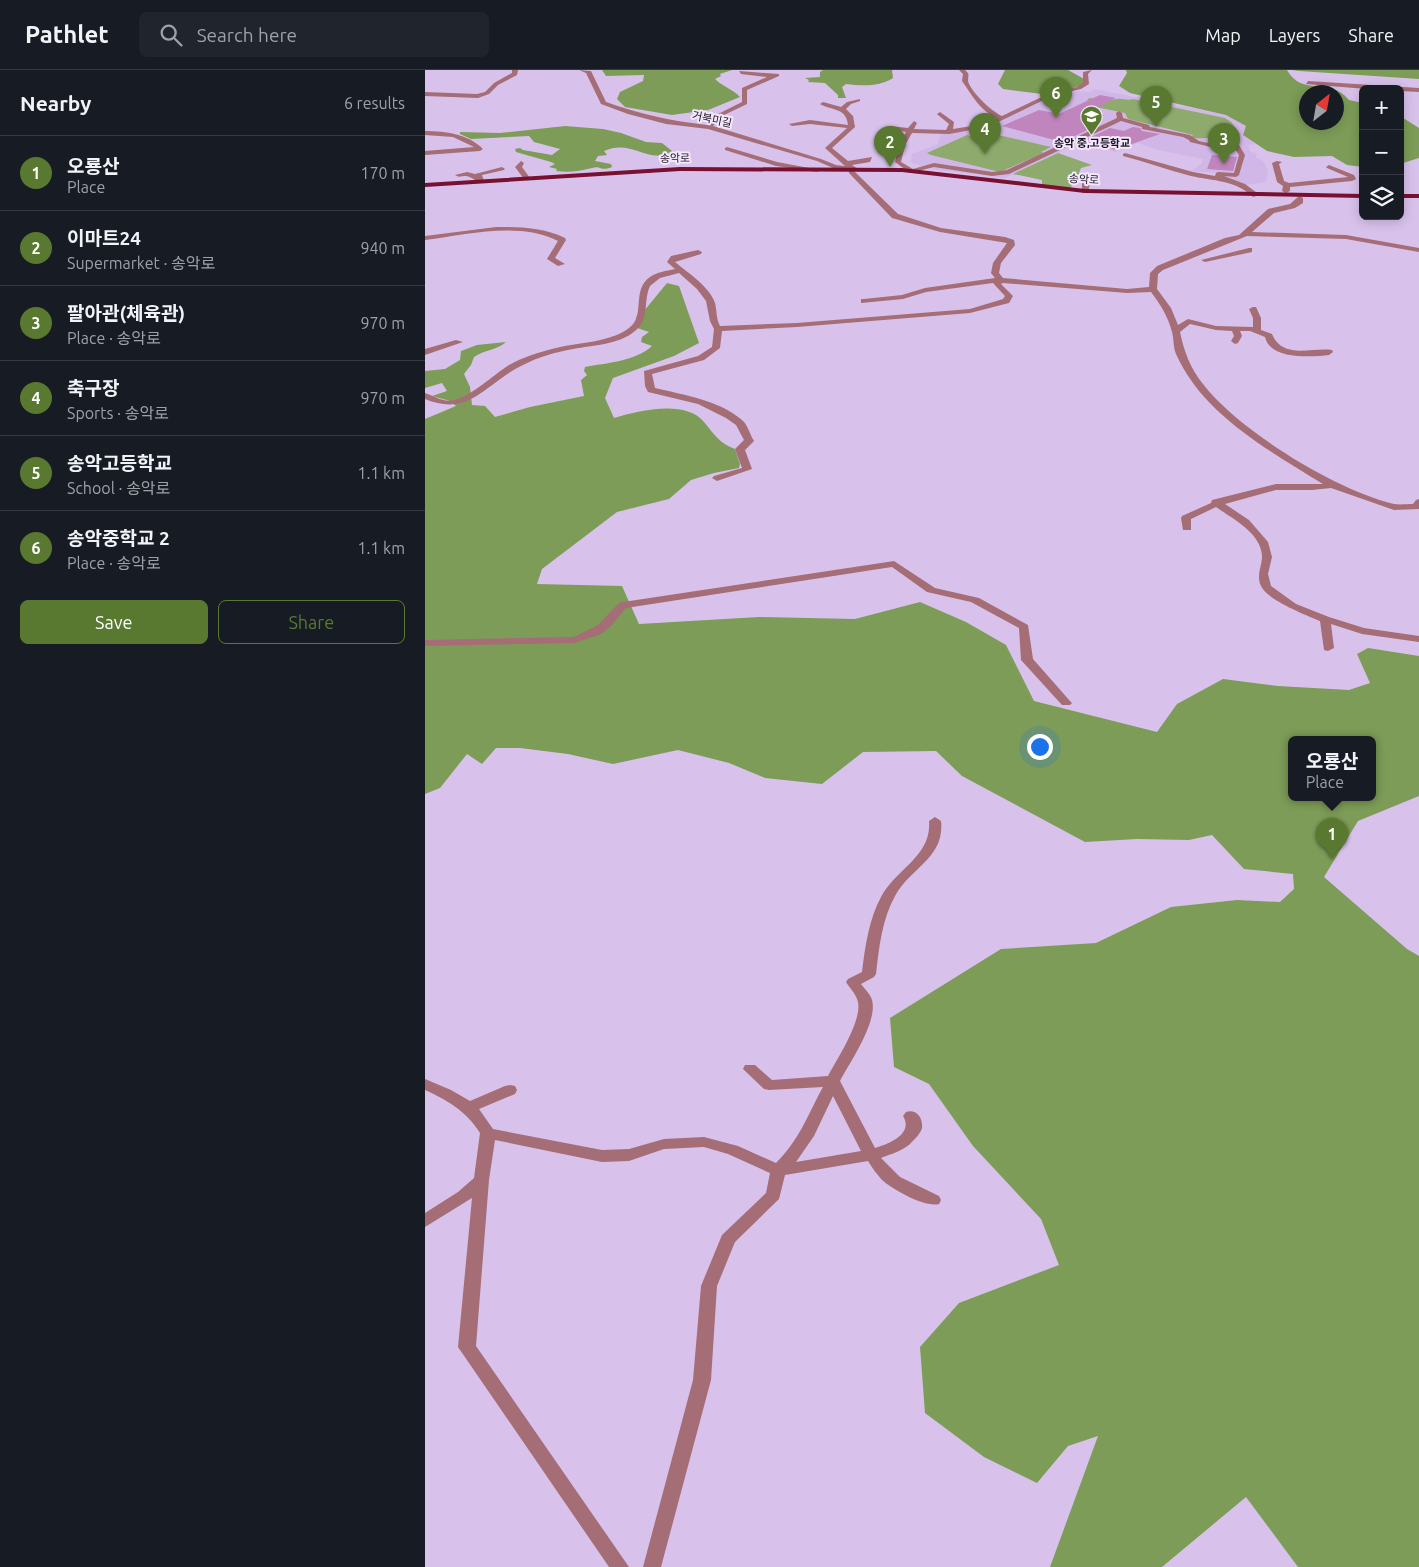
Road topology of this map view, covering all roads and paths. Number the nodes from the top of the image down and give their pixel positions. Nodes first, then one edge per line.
1 (515, 70) edge
2 (582, 70) edge
3 (962, 70) edge
4 (1089, 70) edge
5 (741, 72) dead end
6 (1308, 83) dead end
7 (1371, 85) edge
8 (1404, 88) edge
9 (1419, 90) edge
10 (425, 94) edge
11 (858, 100) dead end
12 (823, 104) dead end
13 (842, 109) junction
14 (940, 114) dead end
15 (1001, 118) junction
16 (914, 123) dead end
17 (792, 124) dead end
18 (709, 127) junction
19 (852, 127) junction
20 (892, 127) dead end
21 (910, 131) junction
22 (949, 132) junction
23 (425, 134) edge
24 (727, 149) dead end
25 (425, 153) edge
26 (1125, 156) dead end
27 (870, 158) dead end
28 (1279, 162) dead end
29 (521, 163) dead end
30 (1329, 167) dead end
31 (502, 169) dead end
32 (852, 169) junction
33 (825, 170) junction
34 (912, 172) junction
35 (458, 175) dead end
36 (478, 175) junction
37 (1092, 175) dead end
38 (526, 178) junction
39 (1235, 183) junction
40 (1288, 185) junction
41 (425, 186) edge
42 (1085, 191) junction
43 (1256, 195) junction
44 (1287, 196) junction
45 (1359, 197) edge
46 (1359, 197) edge
47 (1404, 197) edge
48 (1419, 197) edge
49 (1299, 198) junction
50 (1245, 234) junction
51 (425, 238) edge
52 (1231, 239) junction
53 (1249, 250) dead end
54 (1419, 250) edge
55 (698, 252) dead end
56 (1223, 256) junction
57 (1205, 260) dead end
58 (561, 264) dead end
59 (680, 270) junction
60 (1001, 280) junction
61 (1153, 289) junction
62 (864, 301) dead end
63 (1165, 306) junction
64 (1253, 309) dead end
65 (1188, 321) junction
66 (718, 329) junction
67 (1235, 329) junction
68 (1176, 331) junction
69 (1257, 331) junction
70 (1235, 341) dead end
71 (459, 342) dead end
72 (425, 352) edge
73 (1329, 352) dead end
74 (425, 396) edge
75 (717, 478) dead end
76 (1334, 483) junction
77 (1215, 502) junction
78 (1419, 502) edge
79 (1187, 528) dead end
80 (1325, 619) junction
81 (1419, 639) edge
82 (425, 644) edge
83 (1328, 648) dead end
84 (1066, 703) dead end
85 (935, 821) dead end
86 (750, 1069) dead end
87 (833, 1081) junction
88 (425, 1084) edge
89 (510, 1090) dead end
90 (470, 1107) junction
91 (911, 1116) dead end
92 (488, 1133) junction
93 (873, 1155) junction
94 (779, 1170) junction
95 (481, 1180) junction
96 (933, 1200) dead end
97 (425, 1220) edge
98 (620, 1567) edge
99 (652, 1567) edge

1 - 10 street
2 - 18 street, 거북미길
3 - 15 street
4 - 15 street
5 - 18 street
6 - 7 street
8 - 9 street
11 - 13 street
12 - 13 street
13 - 19 street
14 - 22 street
15 - 22 street
16 - 21 street
17 - 19 street
18 - 32 street, 거북미길
19 - 32 street
20 - 21 street
21 - 22 street
21 - 34 street
23 - 25 street
24 - 33 street, 송악로
26 - 39 street, 송악로
27 - 32 street
28 - 40 street
29 - 38 street
30 - 40 street
31 - 36 street
32 - 33 main road, 송악로
32 - 34 main road, 송악로
32 - 41 main road
32 - 49 main road
32 - 60 street
33 - 38 main road, 송악로
34 - 39 street
34 - 42 main road, 송악로
35 - 36 street
36 - 38 main road, 송악로
36 - 41 main road, 송악로
37 - 42 street
39 - 43 street, 송악로
40 - 44 street
42 - 43 main road, 송악로
43 - 44 main road, 송악로
44 - 46 main road, 송악로
45 - 49 main road
47 - 48 main road
49 - 50 street
50 - 52 street
50 - 54 street
51 - 58 street
52 - 56 street
52 - 61 street
53 - 56 street
55 - 59 street
56 - 57 street
59 - 66 street
59 - 74 street
60 - 61 street
60 - 62 street
60 - 66 street
61 - 63 street
63 - 65 street
63 - 68 street
64 - 69 street
65 - 67 street
65 - 68 street
66 - 75 street
67 - 69 street
67 - 70 street
68 - 76 street
69 - 73 street
71 - 72 street
76 - 77 street
76 - 78 street
77 - 79 street
77 - 80 street
80 - 81 street
80 - 83 street
82 - 84 street
85 - 87 street
86 - 87 street
87 - 93 street
87 - 94 street
88 - 90 street
89 - 90 street
90 - 92 street
91 - 93 street
92 - 94 street
92 - 95 street
93 - 94 street
93 - 96 street
94 - 99 street
95 - 97 street
95 - 98 street

